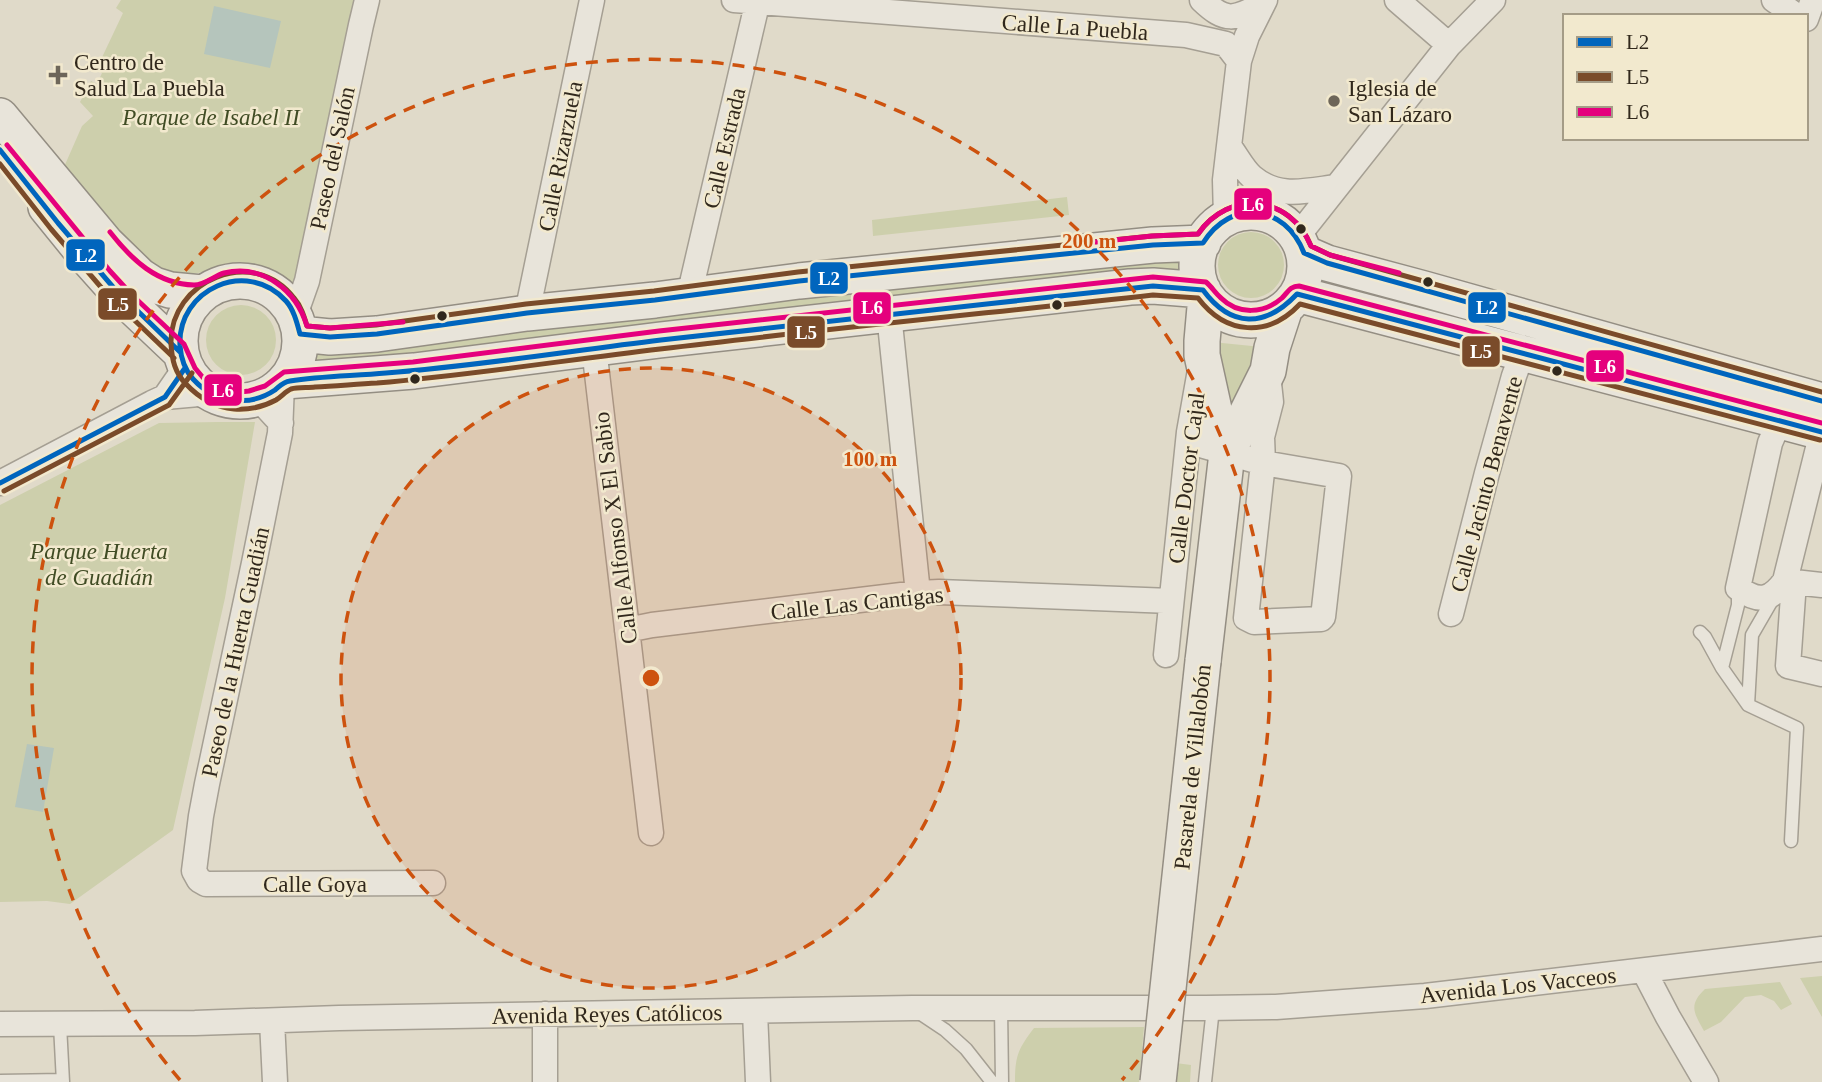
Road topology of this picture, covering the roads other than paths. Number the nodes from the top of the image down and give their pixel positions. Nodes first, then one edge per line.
1 (368, 0) edge
2 (592, 0) edge
3 (1202, 0) edge
4 (1397, 0) edge
5 (1493, 0) edge
6 (1773, 0) edge
7 (750, 1) edge
8 (1263, 2) edge
9 (1794, 14) edge
10 (1179, 35) junction
11 (1448, 45) junction
12 (1239, 61) junction
13 (0, 116) edge
14 (1229, 146) junction
15 (0, 150) edge
16 (1336, 187) junction
17 (1215, 230) junction
18 (1300, 245) junction
19 (202, 293) junction
20 (1205, 293) junction
21 (689, 296) junction
22 (1291, 301) junction
23 (527, 313) junction
24 (889, 314) junction
25 (297, 324) junction
26 (594, 348) junction
27 (1522, 354) junction
28 (1202, 355) junction
29 (182, 360) junction
30 (1268, 371) junction
31 (210, 393) junction
32 (165, 397) junction
33 (276, 397) junction
34 (1812, 398) edge
35 (1778, 422) junction
36 (1189, 432) junction
37 (1822, 432) edge
38 (1227, 453) junction
39 (1263, 463) junction
40 (0, 483) edge
41 (1822, 585) edge
42 (1785, 586) junction
43 (1738, 588) junction
44 (918, 593) junction
45 (1171, 601) junction
46 (1451, 614) dead end
47 (627, 630) junction
48 (1700, 632) dead end
49 (1166, 654) dead end
50 (1722, 668) junction
51 (1822, 674) edge
52 (1748, 705) junction
53 (651, 833) dead end
54 (1791, 841) dead end
55 (199, 880) joint
56 (433, 883) dead end
57 (1822, 949) edge
58 (1644, 971) junction
59 (1001, 1007) junction
60 (912, 1008) junction
61 (1213, 1008) junction
62 (755, 1012) junction
63 (545, 1014) junction
64 (272, 1021) junction
65 (0, 1024) edge
66 (60, 1025) junction
67 (0, 1081) edge
68 (63, 1081) edge
69 (275, 1082) edge
70 (545, 1082) edge
71 (758, 1082) edge
72 (992, 1082) edge
73 (1002, 1082) edge
74 (1158, 1082) edge
75 (1205, 1082) edge
76 (1706, 1082) edge

1 - 25 street, Paseo del Salón
2 - 23 street, Calle Rizarzuela
3 - 8 street
3 - 10 street
4 - 11 street
5 - 11 street
6 - 9 street
7 - 10 street, Calle La Puebla
7 - 21 street, Calle Estrada
8 - 12 street
10 - 12 street, Calle La Puebla
11 - 16 street
12 - 14 street
13 - 19 main road
14 - 16 street
14 - 17 street
15 - 29 main road
16 - 18 street
17 - 18 main road
17 - 20 main road
17 - 21 main road
18 - 22 main road
18 - 34 main road
19 - 25 main road
19 - 29 main road
20 - 22 main road
20 - 24 main road
20 - 28 main road, Calle Doctor Cajal
21 - 23 main road
22 - 27 main road
22 - 30 main road, Calle Doctor Cajal
23 - 25 main road
24 - 26 main road
24 - 44 street
25 - 33 main road
26 - 33 main road
26 - 47 street, Calle Alfonso X El Sabio
27 - 35 main road
27 - 46 street, Calle Jacinto Benavente
28 - 36 street, Calle Doctor Cajal
28 - 38 main road, Calle Doctor Cajal
29 - 31 main road
29 - 32 street
30 - 38 main road, Calle Doctor Cajal
30 - 39 street, Calle Doctor Cajal
31 - 32 street
31 - 33 main road
32 - 40 street
33 - 55 street, Paseo de la Huerta Guadián
34 - 35 street
34 - 37 street
35 - 37 main road
35 - 43 street
36 - 38 street
36 - 45 street, Calle Doctor Cajal
37 - 42 street
38 - 39 street, Calle Doctor Cajal
38 - 74 main road, Pasarela de Villalobón, bridge
39 - 39 street, Calle Doctor Cajal
41 - 42 street
42 - 43 street
42 - 51 street
42 - 52 lane
43 - 50 lane
44 - 45 street, Calle Las Cantigas
44 - 47 street, Calle Las Cantigas
45 - 49 street, Calle Doctor Cajal
47 - 53 street, Calle Alfonso X El Sabio
48 - 50 lane
50 - 52 lane
52 - 54 lane
55 - 56 street, Calle Goya
57 - 58 street, Avenida Los Vacceos
58 - 61 street, Avenida Los Vacceos
58 - 76 street
59 - 60 street, Avenida Reyes Católicos
59 - 61 street, Avenida Reyes Católicos
59 - 73 lane
60 - 62 street, Avenida Reyes Católicos
60 - 72 lane
61 - 75 lane
62 - 63 street, Avenida Reyes Católicos
62 - 71 street
63 - 64 street, Avenida Reyes Católicos
63 - 70 street
64 - 66 street, Avenida Reyes Católicos
64 - 69 street
65 - 66 street, Avenida Reyes Católicos
66 - 68 lane
67 - 68 lane

